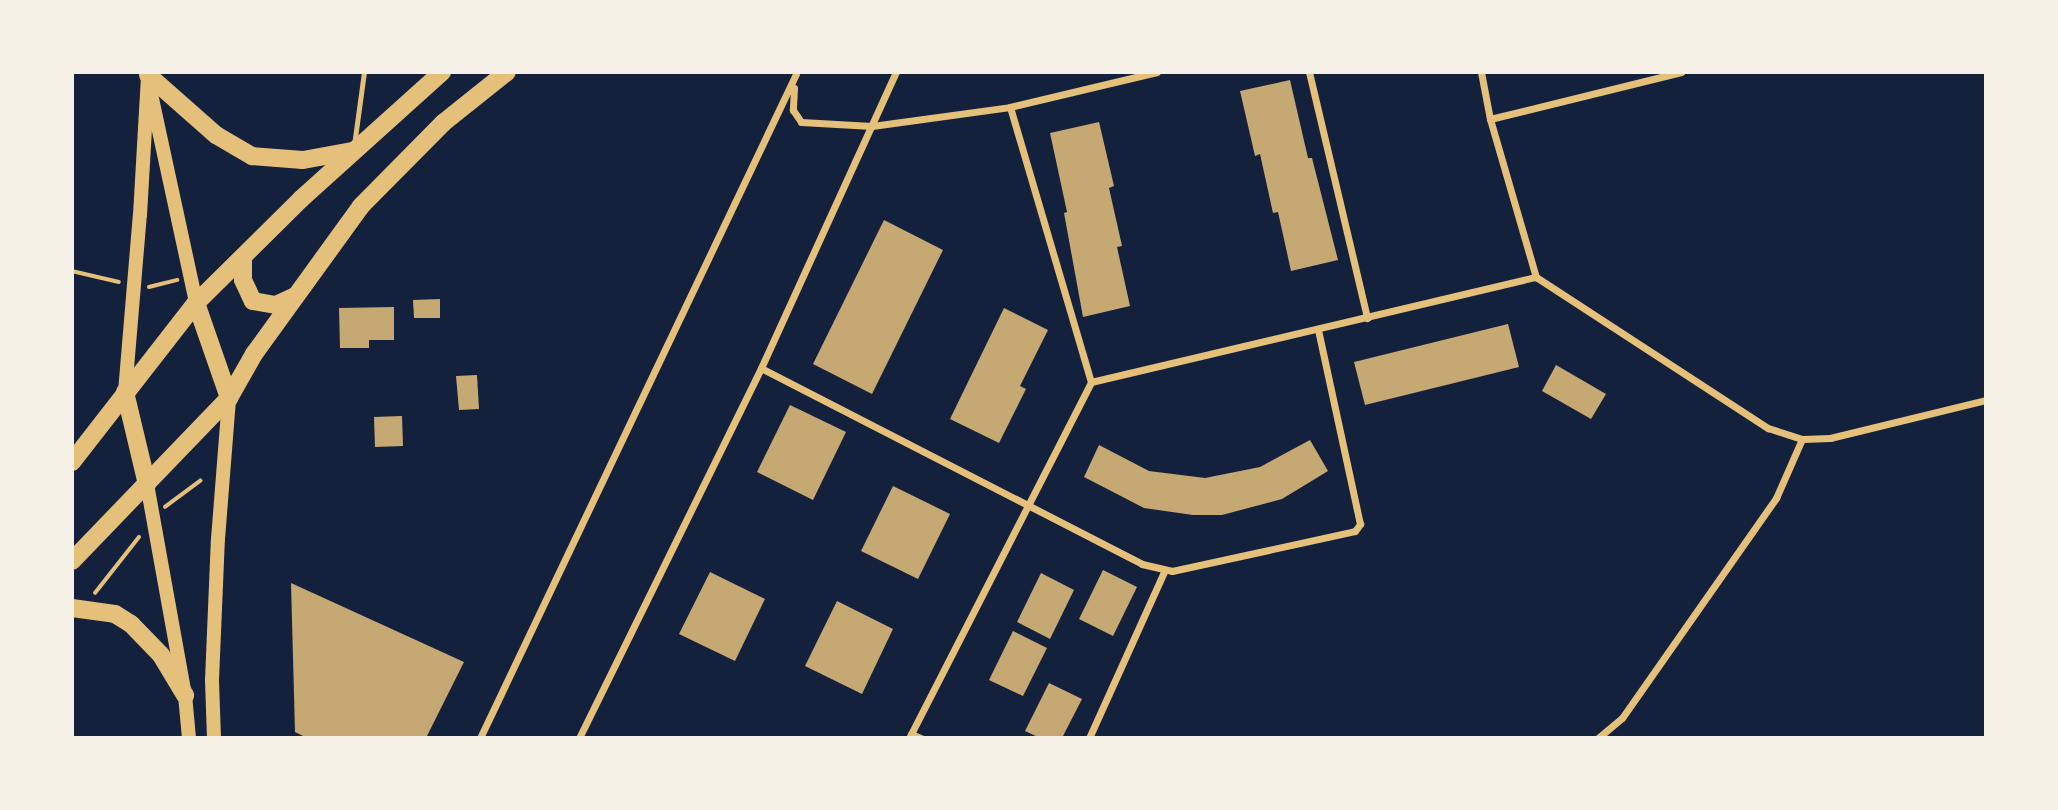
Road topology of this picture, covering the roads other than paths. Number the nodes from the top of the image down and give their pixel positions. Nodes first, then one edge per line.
1 (364, 72) edge
2 (442, 72) edge
3 (507, 72) edge
4 (896, 72) edge
5 (1157, 72) edge
6 (1309, 72) edge
7 (1481, 72) edge
8 (1681, 72) edge
9 (147, 73) edge
10 (797, 73) edge
11 (1010, 107) junction
12 (1490, 119) junction
13 (872, 126) junction
14 (353, 151) junction
15 (243, 258) junction
16 (1536, 277) junction
17 (295, 296) junction
18 (196, 303) junction
19 (1367, 318) junction
20 (1318, 329) junction
21 (761, 368) junction
22 (1091, 382) junction
23 (125, 392) junction
24 (229, 398) junction
25 (1986, 400) edge
26 (1802, 439) junction
27 (72, 462) edge
28 (147, 484) junction
29 (1027, 506) junction
30 (72, 561) edge
31 (1166, 570) junction
32 (72, 608) edge
33 (185, 695) junction
34 (910, 736) edge
35 (189, 738) edge
36 (214, 738) edge
37 (480, 738) edge
38 (579, 738) edge
39 (921, 738) edge
40 (1089, 738) edge
41 (1598, 738) edge

1 - 14 lane
2 - 14 main road
3 - 17 main road
4 - 13 street
5 - 11 street
6 - 19 street
7 - 12 street
8 - 12 street
9 - 14 main road
9 - 18 main road
9 - 23 main road
10 - 13 street
10 - 37 street
11 - 13 street
11 - 22 street
12 - 16 street
13 - 21 street
14 - 15 main road
15 - 17 main road
15 - 18 main road
16 - 19 street
16 - 26 street
17 - 24 main road
18 - 23 main road
18 - 24 main road
19 - 20 street
20 - 22 street
20 - 31 street
21 - 29 street
21 - 38 street
22 - 29 street
23 - 27 main road
23 - 28 main road
24 - 28 main road
24 - 36 main road
25 - 26 street
26 - 41 street
28 - 30 main road
28 - 33 main road
29 - 31 street
29 - 34 street
31 - 40 street
32 - 33 main road
33 - 35 main road
34 - 39 street

